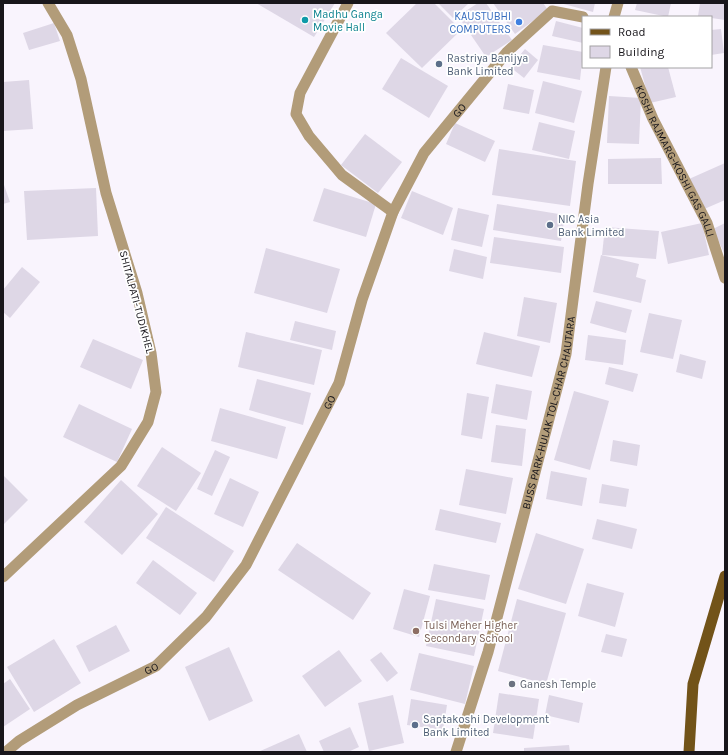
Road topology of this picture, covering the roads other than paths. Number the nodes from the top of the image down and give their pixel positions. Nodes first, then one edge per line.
1 (48, 3) edge
2 (348, 3) edge
3 (618, 3) edge
4 (614, 16) edge
5 (582, 17) edge
6 (606, 68) edge
7 (631, 68) edge
8 (392, 212) junction
9 (725, 278) edge
10 (725, 576) edge
11 (3, 577) edge
12 (6, 752) edge
13 (456, 752) edge
14 (689, 752) edge

1 - 11 street, SHITALPATI-TUDIKHEL
2 - 8 street
3 - 4 street
5 - 8 street, GO
6 - 13 street, BUSS PARK-HULAK TOL-CHAR CHAUTARA
7 - 9 street, KOSHI RAJMARG-KOSHI GAS GALLI
8 - 12 street, GO
10 - 14 main road

